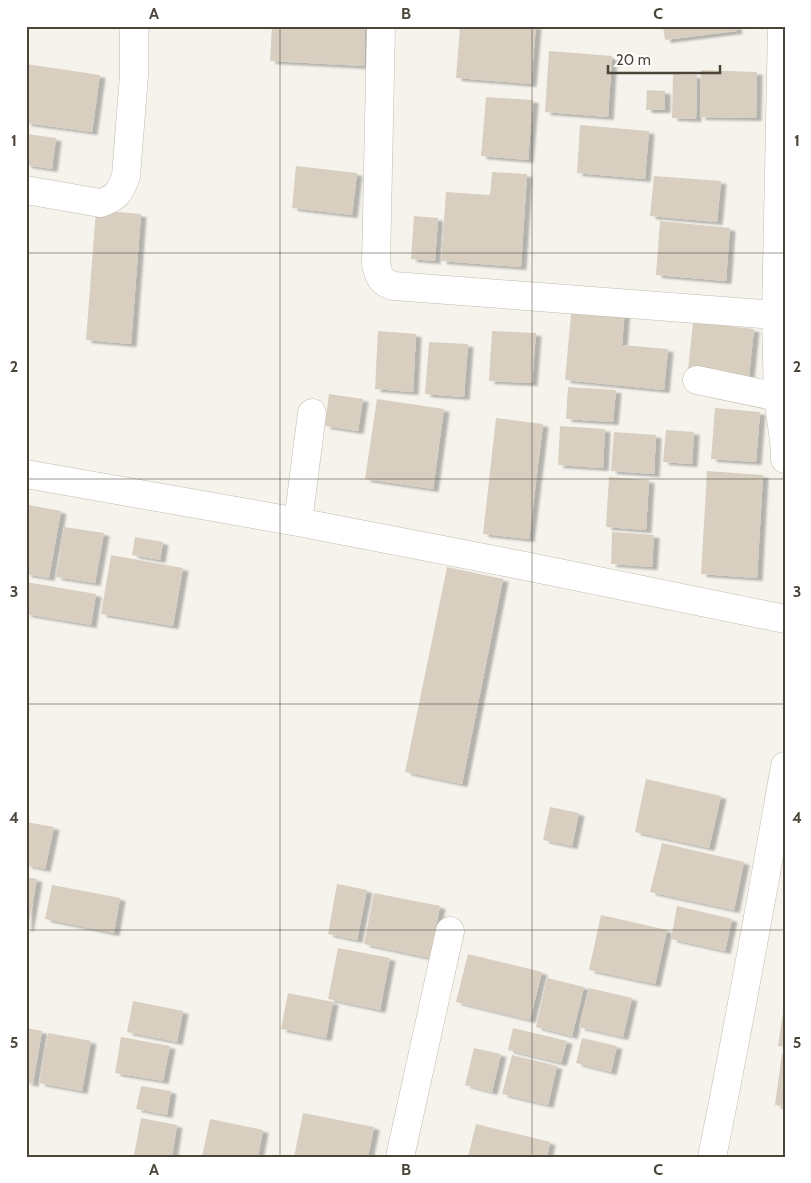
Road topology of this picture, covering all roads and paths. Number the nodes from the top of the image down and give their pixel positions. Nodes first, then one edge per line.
1 (134, 26) edge
2 (381, 26) edge
3 (783, 38) edge
4 (26, 190) edge
5 (776, 315) junction
6 (697, 380) dead end
7 (778, 397) junction
8 (312, 413) dead end
9 (784, 446) edge
10 (26, 474) edge
11 (298, 522) junction
12 (785, 619) edge
13 (785, 766) edge
14 (450, 931) dead end
15 (400, 1157) edge
16 (712, 1157) edge

1 - 4 street
2 - 5 street
3 - 5 street
5 - 7 street
6 - 7 street
7 - 9 street
8 - 11 street
10 - 11 street
11 - 12 street
13 - 16 street
14 - 15 street

